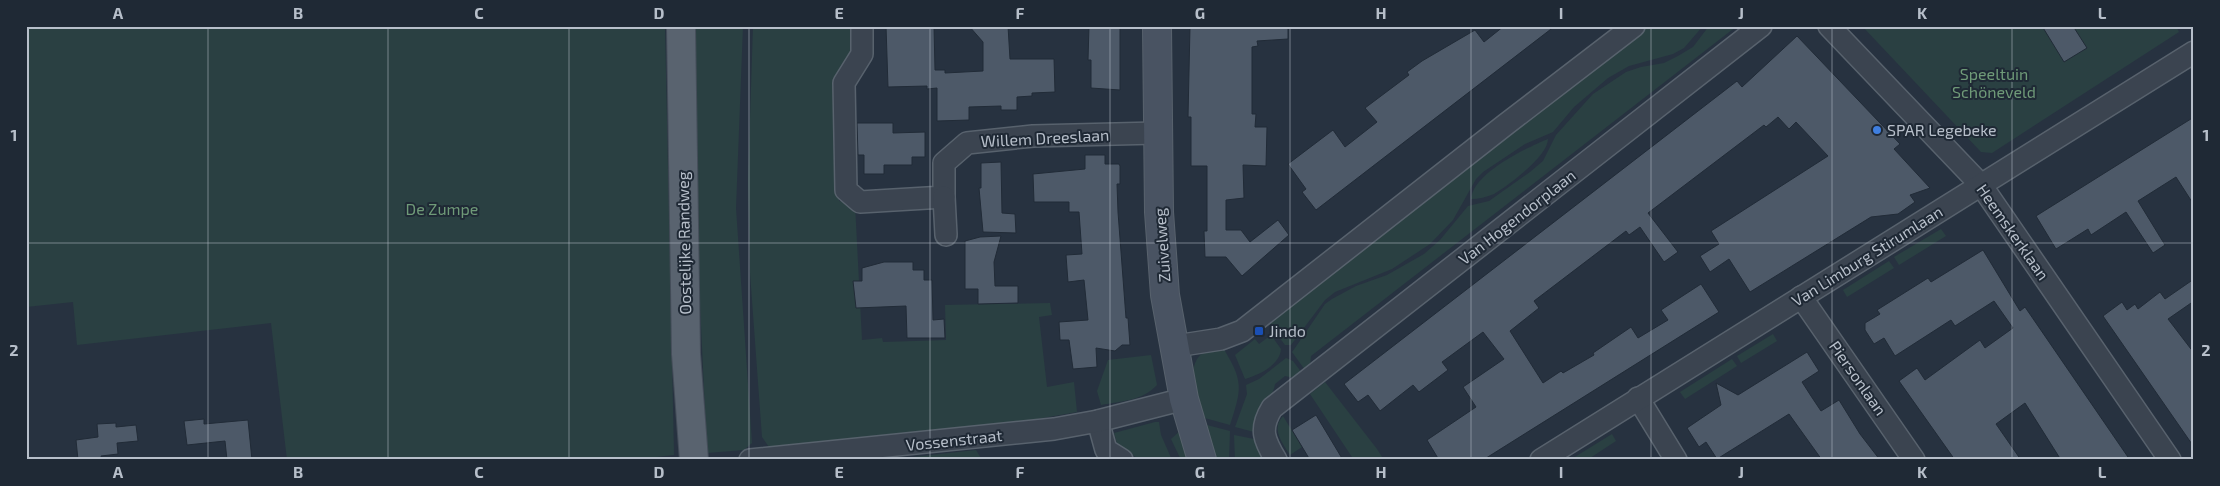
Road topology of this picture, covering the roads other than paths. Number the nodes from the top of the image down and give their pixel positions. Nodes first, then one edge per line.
1 (681, 26) edge
2 (862, 26) edge
3 (1157, 26) edge
4 (1634, 26) edge
5 (1761, 26) edge
6 (1829, 26) edge
7 (2194, 52) edge
8 (1157, 133) junction
9 (1981, 185) junction
10 (944, 197) junction
11 (946, 235) dead end
12 (1800, 297) junction
13 (1176, 346) junction
14 (1638, 398) junction
15 (1184, 399) junction
16 (1098, 421) junction
17 (694, 460) edge
18 (750, 460) edge
19 (1122, 460) edge
20 (1202, 460) edge
21 (1276, 460) edge
22 (1541, 460) edge
23 (1676, 460) edge
24 (1914, 460) edge
25 (2170, 460) edge

1 - 17 main road, Oostelijke Randweg
2 - 10 street
3 - 8 street, Zuivelweg
4 - 13 street
5 - 21 street, Van Hogendorplaan
6 - 9 street, Heemskerklaan
7 - 9 street, Van Limburg Stirumlaan
8 - 10 street, Willem Dreeslaan
8 - 13 street, Zuivelweg
9 - 12 street, Van Limburg Stirumlaan
9 - 25 street, Heemskerklaan
10 - 11 street, Willem Dreeslaan
12 - 14 street, Van Limburg Stirumlaan
12 - 24 street, Piersonlaan
13 - 15 street, Zuivelweg
14 - 22 street, Van Limburg Stirumlaan
14 - 23 street
15 - 16 street, Vossenstraat
15 - 20 street, Zuivelweg
16 - 18 street, Vossenstraat
16 - 19 street

